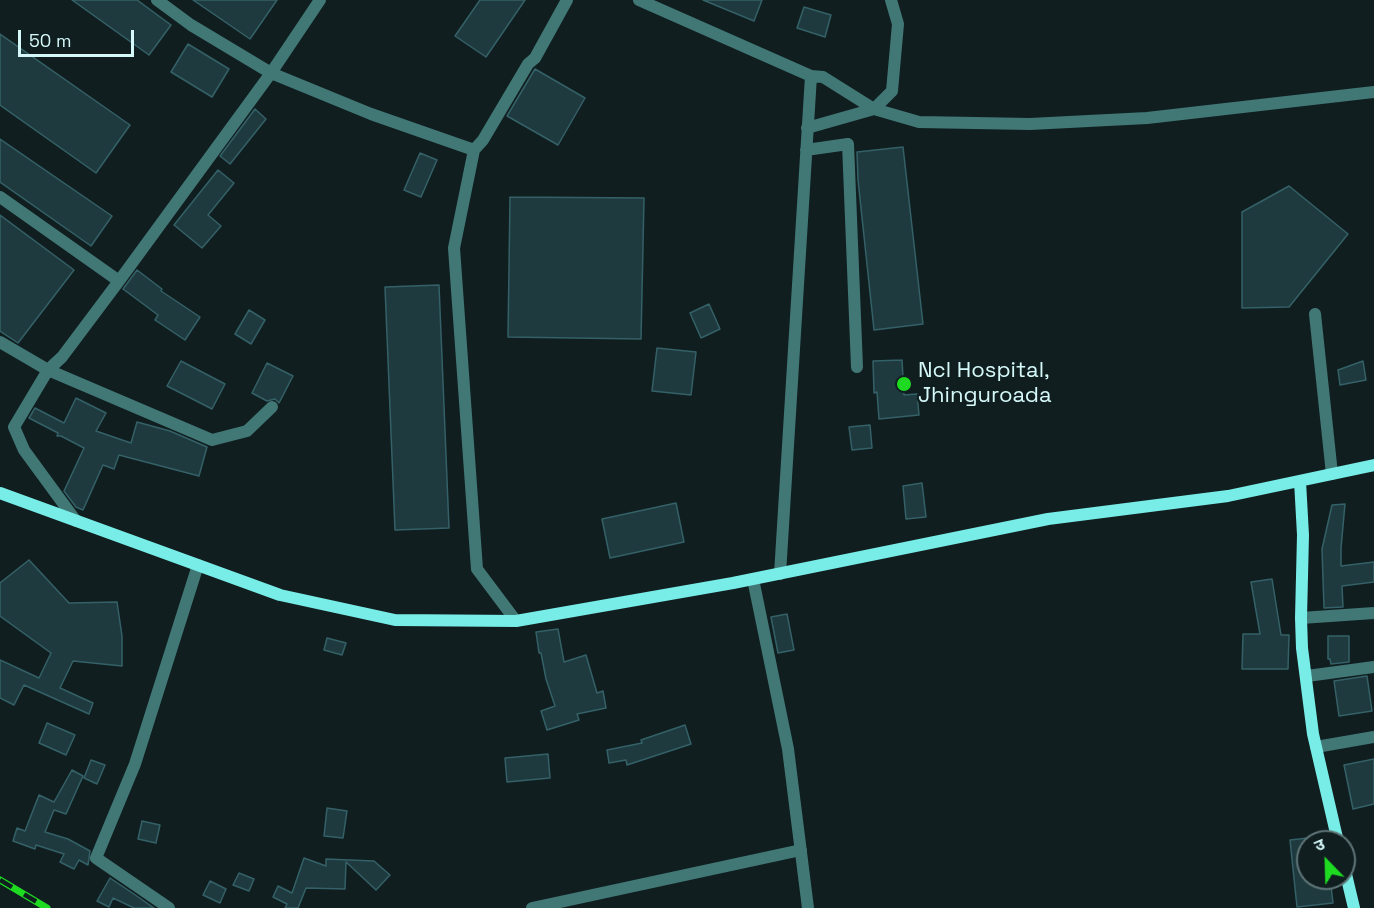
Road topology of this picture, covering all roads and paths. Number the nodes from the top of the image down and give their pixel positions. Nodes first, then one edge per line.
1 (157, 0) edge
2 (320, 0) edge
3 (567, 0) edge
4 (639, 0) edge
5 (891, 0) edge
6 (271, 73) junction
7 (811, 76) junction
8 (1374, 92) edge
9 (874, 109) junction
10 (807, 128) junction
11 (474, 150) junction
12 (806, 150) junction
13 (0, 197) edge
14 (119, 281) junction
15 (1315, 314) dead end
16 (0, 342) edge
17 (857, 368) dead end
18 (48, 370) junction
19 (272, 407) dead end
20 (1374, 465) edge
21 (1332, 474) junction
22 (1300, 481) junction
23 (0, 493) edge
24 (76, 520) junction
25 (198, 565) junction
26 (780, 574) junction
27 (753, 579) junction
28 (1374, 613) edge
29 (1300, 618) junction
30 (516, 621) junction
31 (1374, 667) edge
32 (1307, 676) junction
33 (1374, 737) edge
34 (1316, 747) junction
35 (1335, 830) edge
36 (801, 850) junction
37 (1350, 890) edge
38 (169, 908) edge
39 (532, 908) edge
40 (808, 908) edge
41 (1354, 908) edge

1 - 6 street
2 - 6 street
3 - 11 street
4 - 7 street
5 - 9 street
6 - 11 street
6 - 14 street
7 - 9 street
7 - 10 street
8 - 9 street
9 - 10 street
10 - 12 street
11 - 30 street
12 - 17 street
12 - 26 street
13 - 14 street
14 - 18 street
15 - 21 street
16 - 18 street
18 - 19 street
18 - 24 street
20 - 21 street
21 - 22 street
22 - 26 street
22 - 29 street
23 - 24 street
24 - 25 street
25 - 30 street
25 - 38 street
26 - 27 street
27 - 30 street
27 - 36 street
28 - 29 street
29 - 32 street
31 - 32 street
32 - 34 street
33 - 34 street
34 - 35 street
36 - 39 street
36 - 40 street
37 - 41 street

